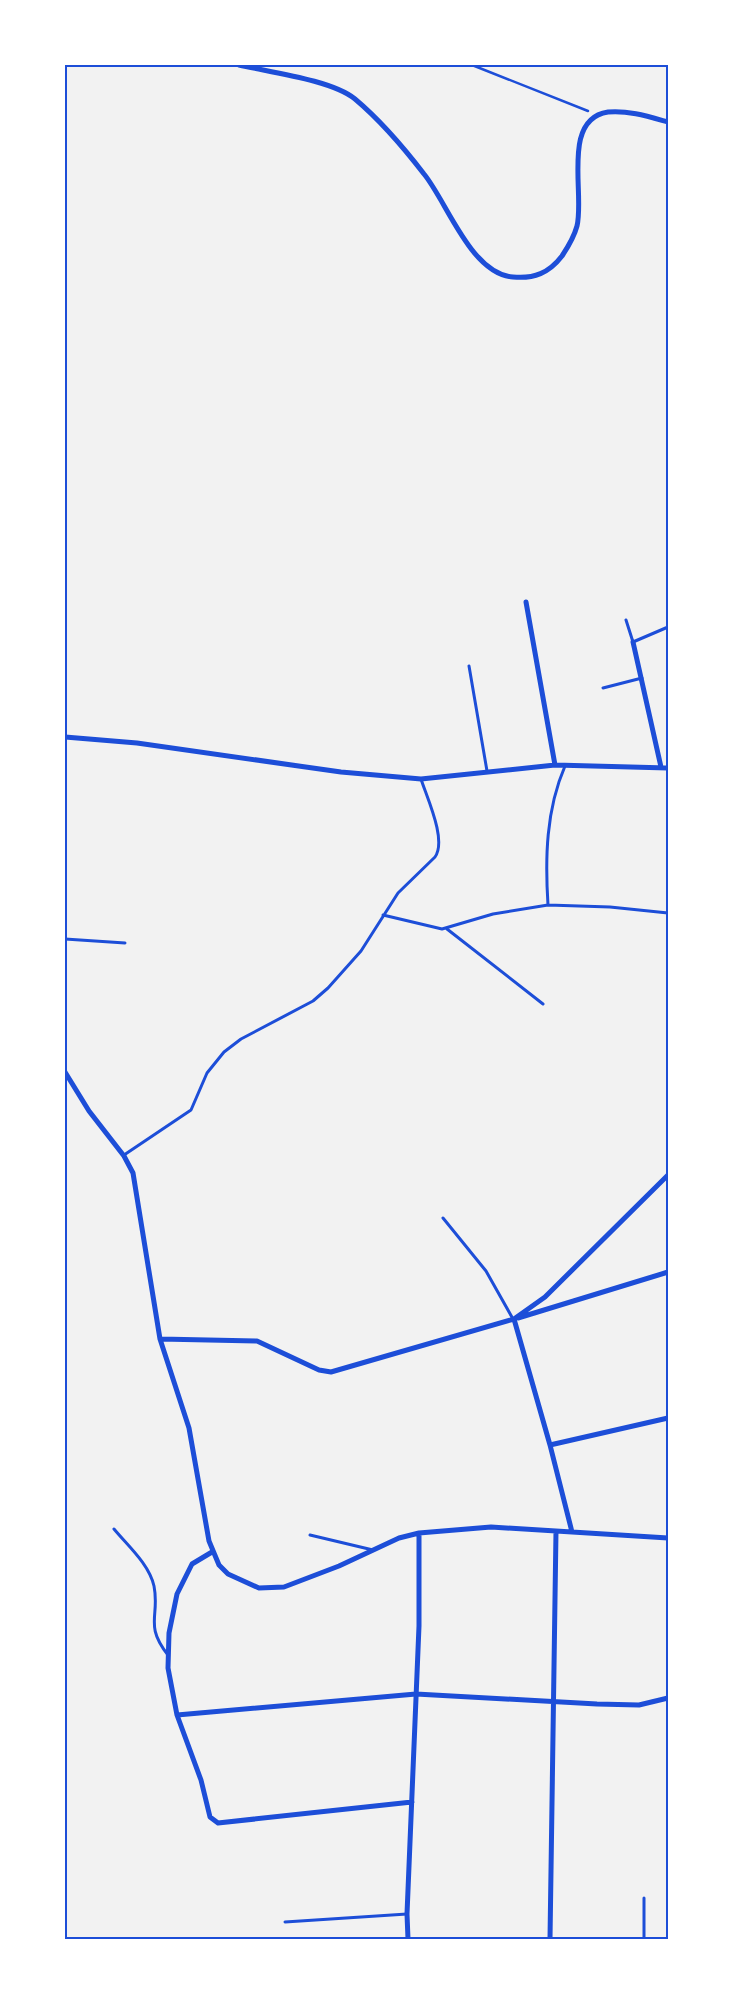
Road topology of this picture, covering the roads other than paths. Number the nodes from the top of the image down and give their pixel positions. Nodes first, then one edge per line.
1 (239, 65) edge
2 (668, 122) edge
3 (526, 602) dead end
4 (626, 620) dead end
5 (668, 627) edge
6 (633, 642) junction
7 (469, 666) dead end
8 (642, 678) junction
9 (603, 688) dead end
10 (65, 737) edge
11 (555, 765) junction
12 (565, 766) junction
13 (661, 767) junction
14 (668, 768) edge
15 (487, 771) junction
16 (421, 780) junction
17 (548, 905) junction
18 (668, 913) edge
19 (383, 915) junction
20 (447, 929) junction
21 (65, 939) edge
22 (125, 943) dead end
23 (543, 1004) dead end
24 (65, 1072) edge
25 (124, 1156) junction
26 (668, 1175) edge
27 (443, 1218) dead end
28 (668, 1272) edge
29 (514, 1319) junction
30 (160, 1339) junction
31 (668, 1418) edge
32 (550, 1445) junction
33 (114, 1529) dead end
34 (556, 1531) junction
35 (572, 1532) junction
36 (419, 1533) junction
37 (310, 1535) dead end
38 (668, 1538) edge
39 (373, 1550) junction
40 (212, 1552) junction
41 (168, 1656) junction
42 (416, 1694) junction
43 (668, 1698) edge
44 (553, 1703) junction
45 (177, 1715) junction
46 (412, 1802) junction
47 (644, 1898) dead end
48 (406, 1914) junction
49 (285, 1922) dead end
50 (408, 1939) edge
51 (550, 1939) edge
52 (644, 1939) edge

1 - 2 street
3 - 11 street
4 - 6 lane
5 - 6 lane
6 - 8 street
7 - 15 lane
8 - 9 lane
8 - 13 street
10 - 16 street
11 - 12 street
11 - 15 street
12 - 13 street
12 - 17 lane
13 - 14 street
15 - 16 street
16 - 19 lane
17 - 18 lane
17 - 20 lane
19 - 20 lane
19 - 25 lane
20 - 23 lane
21 - 22 lane
24 - 25 street
25 - 30 street
26 - 29 street
27 - 29 lane
28 - 29 street
29 - 30 street
29 - 32 street
30 - 40 street
31 - 32 street
32 - 35 street
33 - 41 lane
34 - 35 street
34 - 36 street
34 - 44 street
35 - 38 street
36 - 39 street
36 - 42 street
37 - 39 lane
39 - 40 street
40 - 41 street
41 - 45 street
42 - 44 street
42 - 45 street
42 - 46 street
43 - 44 street
44 - 51 street
45 - 46 street
46 - 48 street
47 - 52 lane
48 - 49 lane
48 - 50 street

